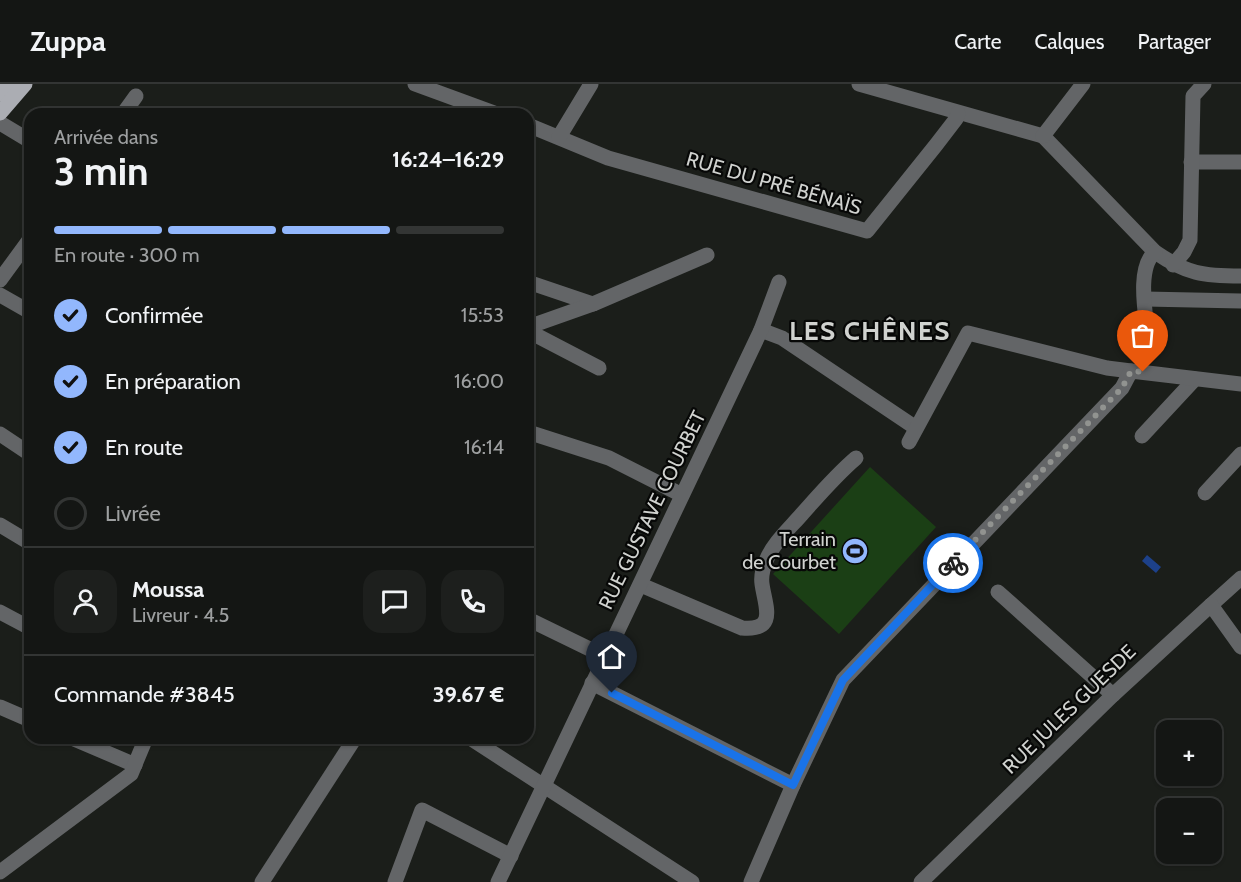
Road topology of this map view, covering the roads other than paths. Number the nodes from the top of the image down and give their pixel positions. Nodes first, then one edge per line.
1 (9, 84) edge
2 (25, 84) edge
3 (415, 84) edge
4 (591, 84) edge
5 (859, 84) edge
6 (1083, 84) edge
7 (1204, 84) edge
8 (0, 94) edge
9 (136, 96) dead end
10 (127, 108) edge
11 (481, 108) edge
12 (0, 113) edge
13 (958, 113) junction
14 (0, 123) edge
15 (534, 127) edge
16 (1043, 136) junction
17 (24, 137) edge
18 (559, 137) junction
19 (1191, 162) junction
20 (1241, 162) edge
21 (24, 247) edge
22 (1155, 252) junction
23 (707, 255) dead end
24 (1173, 265) junction
25 (1241, 276) edge
26 (0, 280) edge
27 (779, 282) dead end
28 (534, 284) edge
29 (0, 295) edge
30 (1144, 299) junction
31 (1241, 301) edge
32 (593, 304) junction
33 (24, 309) edge
34 (534, 327) edge
35 (761, 330) junction
36 (534, 332) edge
37 (1148, 338) dead end
38 (599, 368) dead end
39 (1137, 372) junction
40 (1194, 380) junction
41 (1241, 384) edge
42 (0, 434) edge
43 (534, 434) edge
44 (1142, 436) dead end
45 (24, 450) edge
46 (1241, 454) edge
47 (856, 458) dead end
48 (1205, 493) dead end
49 (682, 495) junction
50 (0, 525) edge
51 (24, 539) edge
52 (1241, 578) edge
53 (641, 585) junction
54 (998, 592) dead end
55 (1211, 605) junction
56 (0, 612) edge
57 (534, 622) edge
58 (24, 625) edge
59 (1241, 647) edge
60 (604, 656) junction
61 (592, 683) junction
62 (1113, 695) junction
63 (0, 707) edge
64 (24, 717) edge
65 (86, 744) edge
66 (144, 744) edge
67 (351, 744) edge
68 (479, 744) edge
69 (135, 765) junction
70 (793, 785) junction
71 (543, 786) junction
72 (511, 856) junction
73 (0, 872) edge
74 (261, 882) edge
75 (396, 882) edge
76 (498, 882) edge
77 (693, 882) edge
78 (751, 882) edge
79 (921, 882) edge

1 - 8 main road
2 - 12 main road
3 - 11 street
4 - 18 street
5 - 13 street
6 - 16 street
7 - 19 street
9 - 10 street
13 - 16 street
13 - 18 street, RUE DU PRÉ BÉNAÏS
14 - 17 street
15 - 18 street, RUE DU PRÉ BÉNAÏS
16 - 22 street
19 - 20 street
19 - 24 street
21 - 26 street
22 - 24 street
22 - 30 street
23 - 32 street
24 - 25 street
27 - 35 street, RUE GUSTAVE COURBET
28 - 32 street
29 - 33 street
30 - 31 street
30 - 37 street
32 - 34 street
35 - 39 street
35 - 49 street, RUE GUSTAVE COURBET
36 - 38 street
39 - 40 street
39 - 70 street
40 - 41 street
40 - 44 street
42 - 45 street
43 - 49 street
46 - 48 street
47 - 53 street
49 - 53 street, RUE GUSTAVE COURBET
50 - 51 street
52 - 55 street, RUE JULES GUESDE
53 - 60 street, RUE GUSTAVE COURBET
54 - 62 street
55 - 59 street
55 - 62 street, RUE JULES GUESDE
56 - 58 street
57 - 60 street
60 - 61 street, RUE GUSTAVE COURBET
61 - 70 street
61 - 71 street, RUE GUSTAVE COURBET
62 - 79 street, RUE JULES GUESDE
63 - 64 street
65 - 69 street
66 - 69 street
67 - 74 street
68 - 71 street
69 - 73 street
70 - 78 street
71 - 72 street, RUE GUSTAVE COURBET
71 - 77 street
72 - 75 street
72 - 76 street, RUE GUSTAVE COURBET

